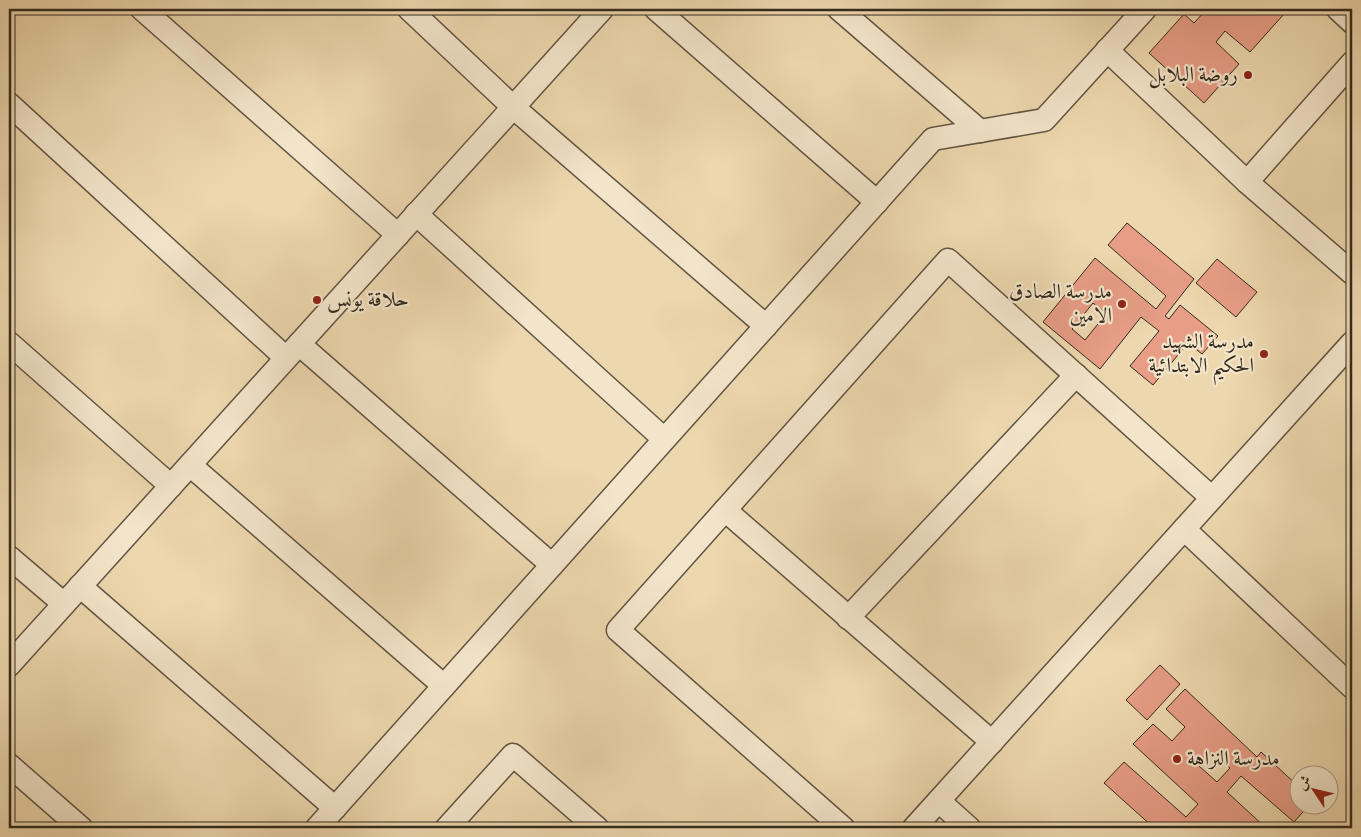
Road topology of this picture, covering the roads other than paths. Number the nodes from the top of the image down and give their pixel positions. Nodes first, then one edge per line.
1 (142, 9) edge
2 (409, 9) edge
3 (602, 9) edge
4 (656, 9) edge
5 (839, 9) edge
6 (1145, 9) edge
7 (1338, 9) edge
8 (1352, 22) edge
9 (1107, 50) junction
10 (1352, 63) edge
11 (9, 104) edge
12 (513, 108) junction
13 (980, 131) junction
14 (1247, 182) junction
15 (877, 202) junction
16 (416, 214) junction
17 (398, 235) junction
18 (1352, 273) edge
19 (766, 326) junction
20 (9, 343) edge
21 (1352, 343) edge
22 (293, 351) junction
23 (1076, 375) junction
24 (664, 439) junction
25 (190, 465) junction
26 (171, 486) junction
27 (1212, 498) junction
28 (725, 510) junction
29 (1184, 529) junction
30 (9, 557) edge
31 (552, 565) junction
32 (80, 586) junction
33 (64, 604) junction
34 (848, 618) junction
35 (9, 665) edge
36 (444, 686) junction
37 (1352, 687) edge
38 (992, 742) junction
39 (9, 765) edge
40 (939, 801) junction
41 (334, 808) junction
42 (81, 828) edge
43 (317, 828) edge
44 (447, 828) edge
45 (597, 828) edge
46 (843, 828) edge
47 (914, 828) edge
48 (969, 828) edge

1 - 17 street
2 - 12 street
3 - 12 street
4 - 15 street
5 - 13 street
6 - 9 street
7 - 8 street
9 - 13 street
9 - 14 street
10 - 14 street
11 - 22 street
12 - 16 street
12 - 19 street
13 - 15 street
14 - 18 street
15 - 19 street
16 - 17 street
16 - 24 street
17 - 22 street
19 - 24 street
20 - 26 street
21 - 27 street
22 - 25 street
22 - 31 street
23 - 27 street
23 - 28 street
23 - 34 street
24 - 31 street
25 - 26 street
25 - 36 street
26 - 32 street
27 - 29 street
28 - 34 street
28 - 46 street
29 - 37 street
29 - 38 street
30 - 33 street
31 - 36 street
32 - 33 street
32 - 41 street
33 - 35 street
34 - 38 street
36 - 41 street
38 - 40 street
39 - 42 street
40 - 47 street
40 - 48 street
41 - 43 street
44 - 45 street

